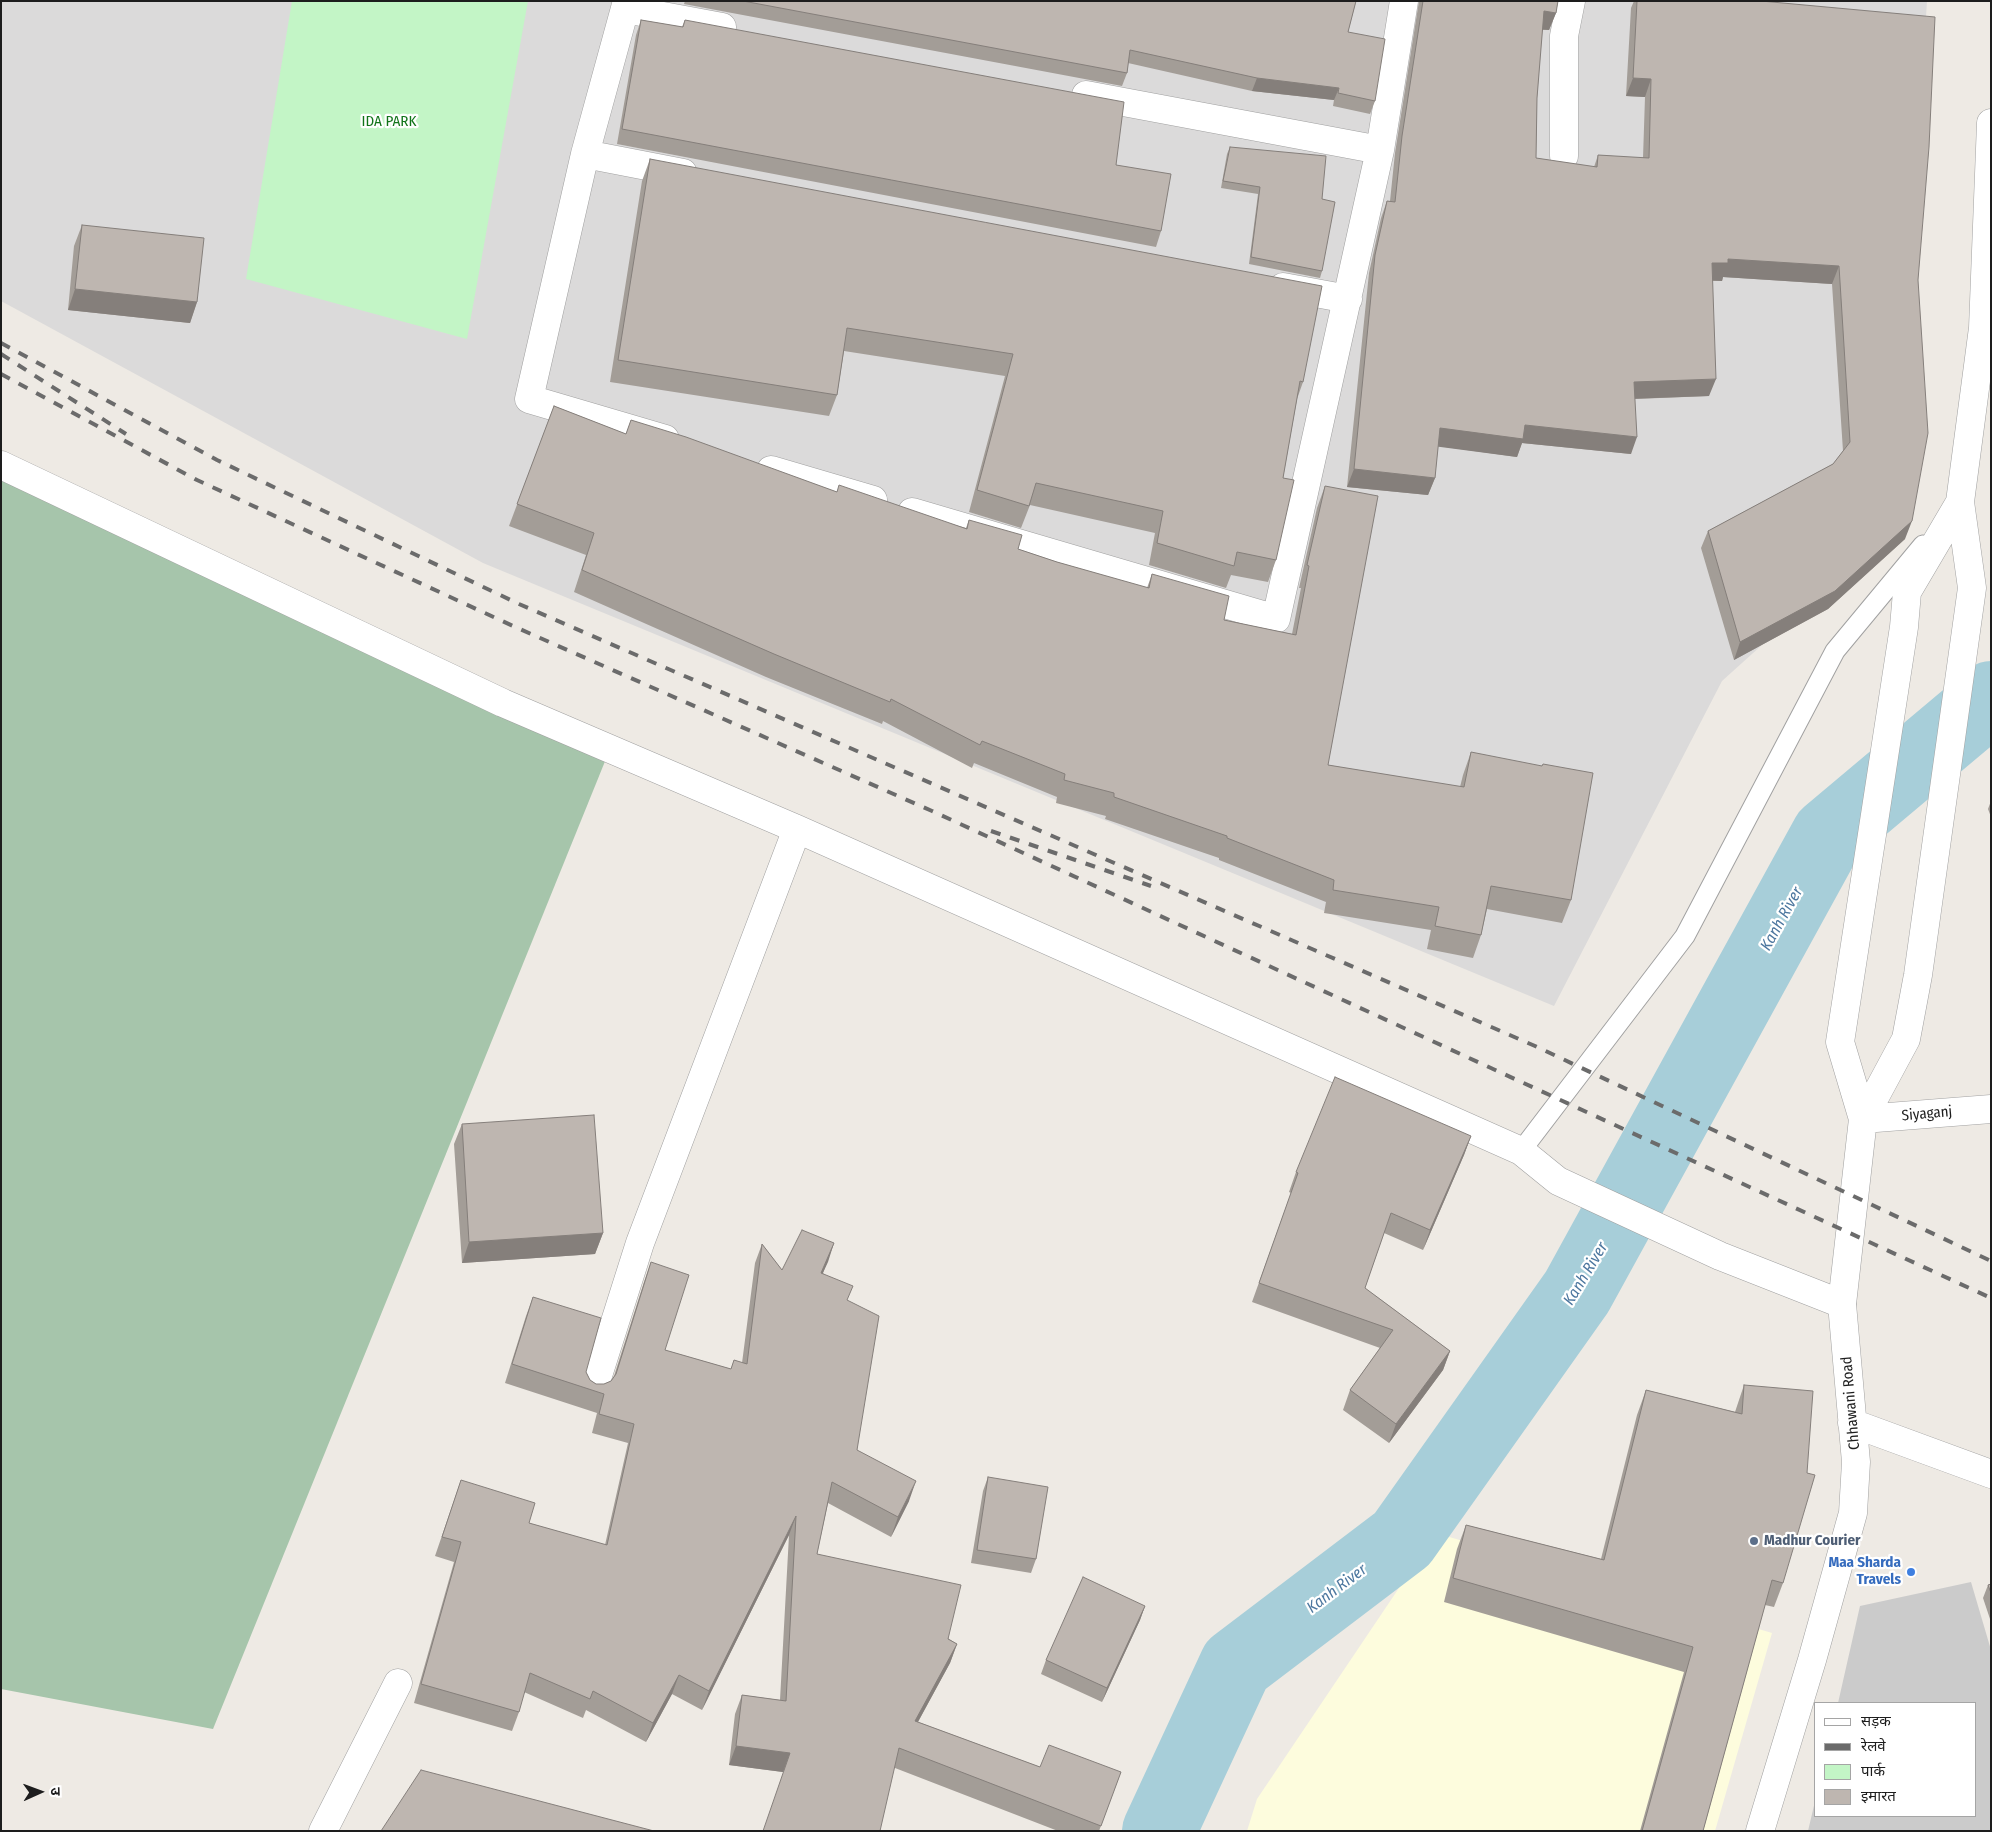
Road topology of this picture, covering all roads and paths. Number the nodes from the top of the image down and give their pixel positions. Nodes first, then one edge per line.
1 (1404, 1) edge
2 (1571, 1) edge
3 (626, 5) edge
4 (743, 31) edge
5 (1057, 90) edge
6 (1991, 123) edge
7 (1380, 150) junction
8 (585, 154) junction
9 (1564, 156) dead end
10 (712, 178) edge
11 (1260, 282) edge
12 (1348, 299) junction
13 (692, 447) edge
14 (749, 464) edge
15 (1, 465) edge
16 (1960, 502) junction
17 (797, 829) junction
18 (1991, 1109) edge
19 (1863, 1119) junction
20 (1521, 1151) junction
21 (1842, 1304) junction
22 (594, 1388) edge
23 (1852, 1423) junction
24 (1991, 1474) edge
25 (398, 1683) dead end
26 (323, 1831) edge
27 (1760, 1831) edge

1 - 7 street
2 - 9 street
3 - 4 street
3 - 8 street
5 - 7 street
6 - 16 street
7 - 12 street
8 - 10 street
8 - 13 street
11 - 12 street
12 - 14 street
15 - 17 street
16 - 19 street, Chhawani Road
16 - 19 street
16 - 20 lane
17 - 20 street
17 - 22 street
18 - 19 street, Siyaganj
19 - 21 street, Chhawani Road
20 - 21 street
21 - 23 street, Chhawani Road
23 - 24 street
23 - 27 street, Chhawani Road
25 - 26 street

